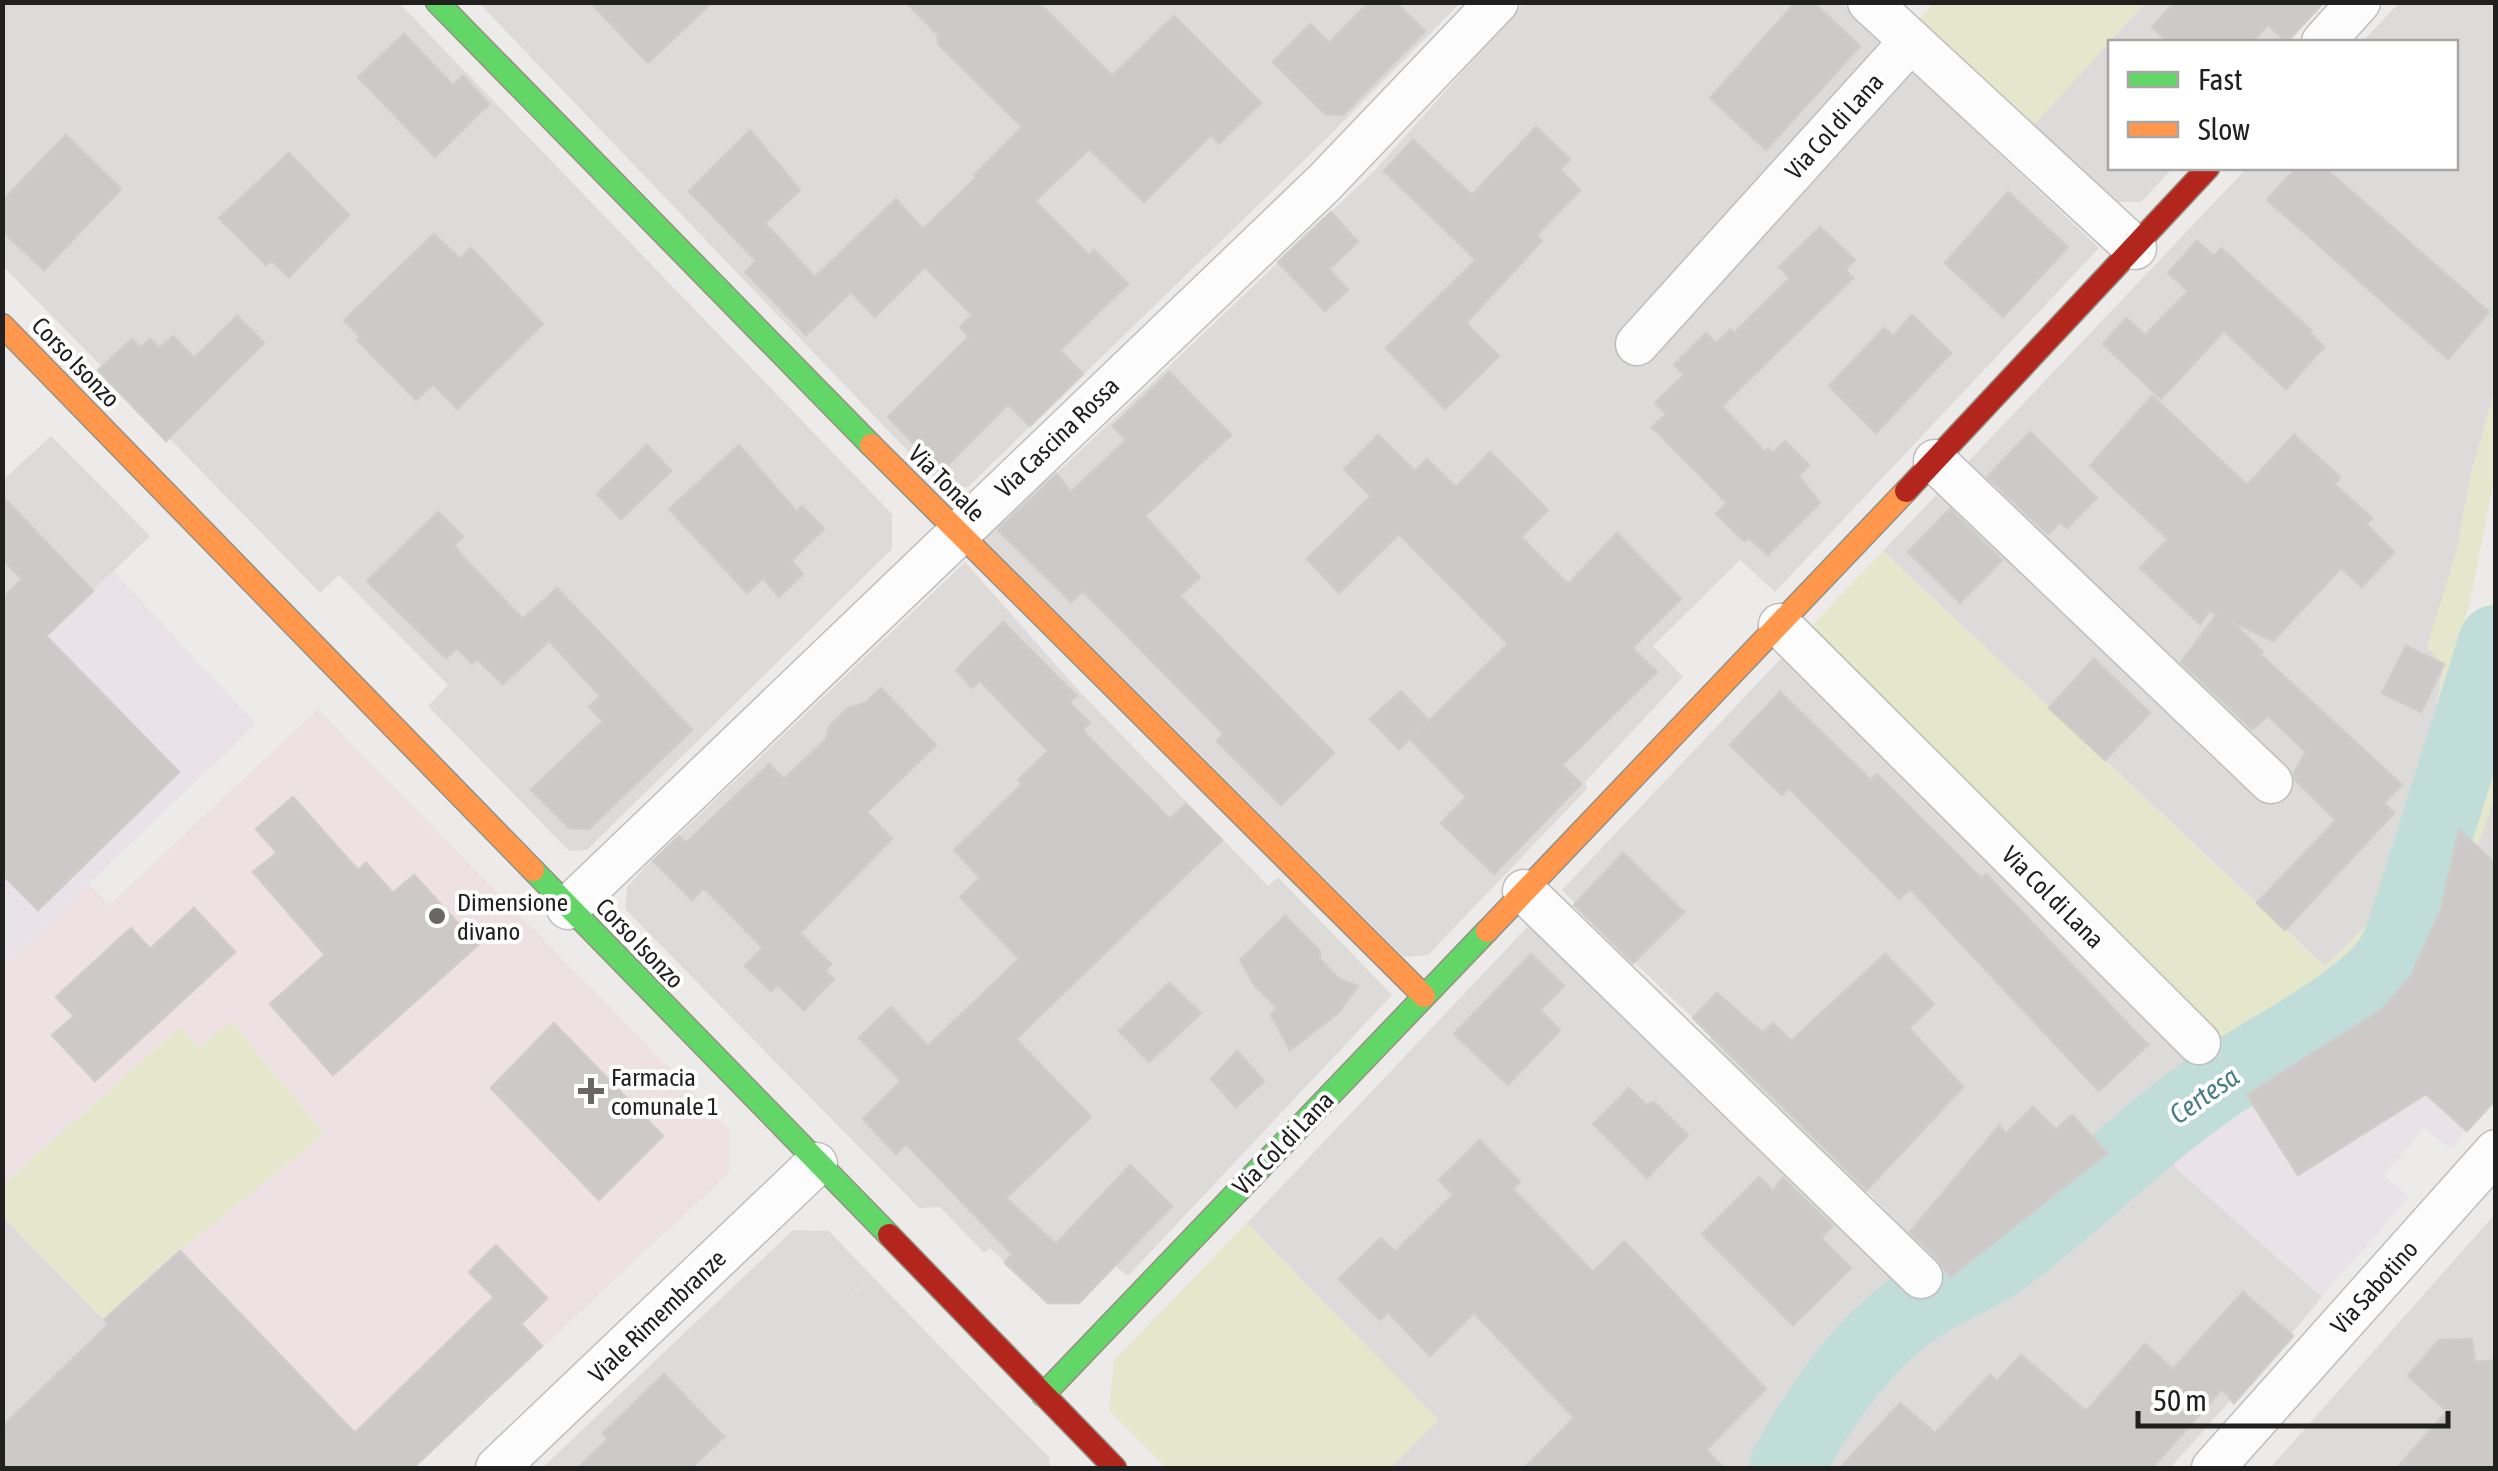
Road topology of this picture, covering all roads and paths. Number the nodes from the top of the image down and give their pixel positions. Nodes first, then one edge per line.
1 (437, 2) edge
2 (1497, 2) edge
3 (1869, 2) edge
4 (2359, 2) edge
5 (2324, 40) edge
6 (1911, 42) junction
7 (2206, 170) edge
8 (2135, 248) junction
9 (2, 326) edge
10 (1637, 344) dead end
11 (1935, 461) junction
12 (957, 533) junction
13 (1780, 625) junction
14 (2271, 782) dead end
15 (1524, 891) junction
16 (568, 908) junction
17 (1424, 996) junction
18 (2199, 1043) dead end
19 (2496, 1151) edge
20 (816, 1164) junction
21 (1921, 1277) dead end
22 (1042, 1395) junction
23 (1103, 1465) edge
24 (497, 1468) edge
25 (2213, 1468) edge

1 - 12 street, Via Tonale
2 - 12 street, Via Cascina Rossa
3 - 6 street
4 - 5 street
6 - 8 street
6 - 10 street, Via Col di Lana
7 - 8 street, Via Col di Lana
8 - 11 street, Via Col di Lana
9 - 16 street, Corso Isonzo
11 - 13 street, Via Col di Lana
11 - 14 street
12 - 16 street, Via Cascina Rossa
12 - 17 street, Via Tonale
13 - 15 street, Via Col di Lana
13 - 18 street, Via Col di Lana
15 - 17 street, Via Col di Lana
15 - 21 street
16 - 20 street, Corso Isonzo
17 - 22 street, Via Col di Lana
19 - 25 street, Via Sabotino
20 - 22 street, Corso Isonzo
20 - 24 street, Viale Rimembranze
22 - 23 street, Corso Isonzo

